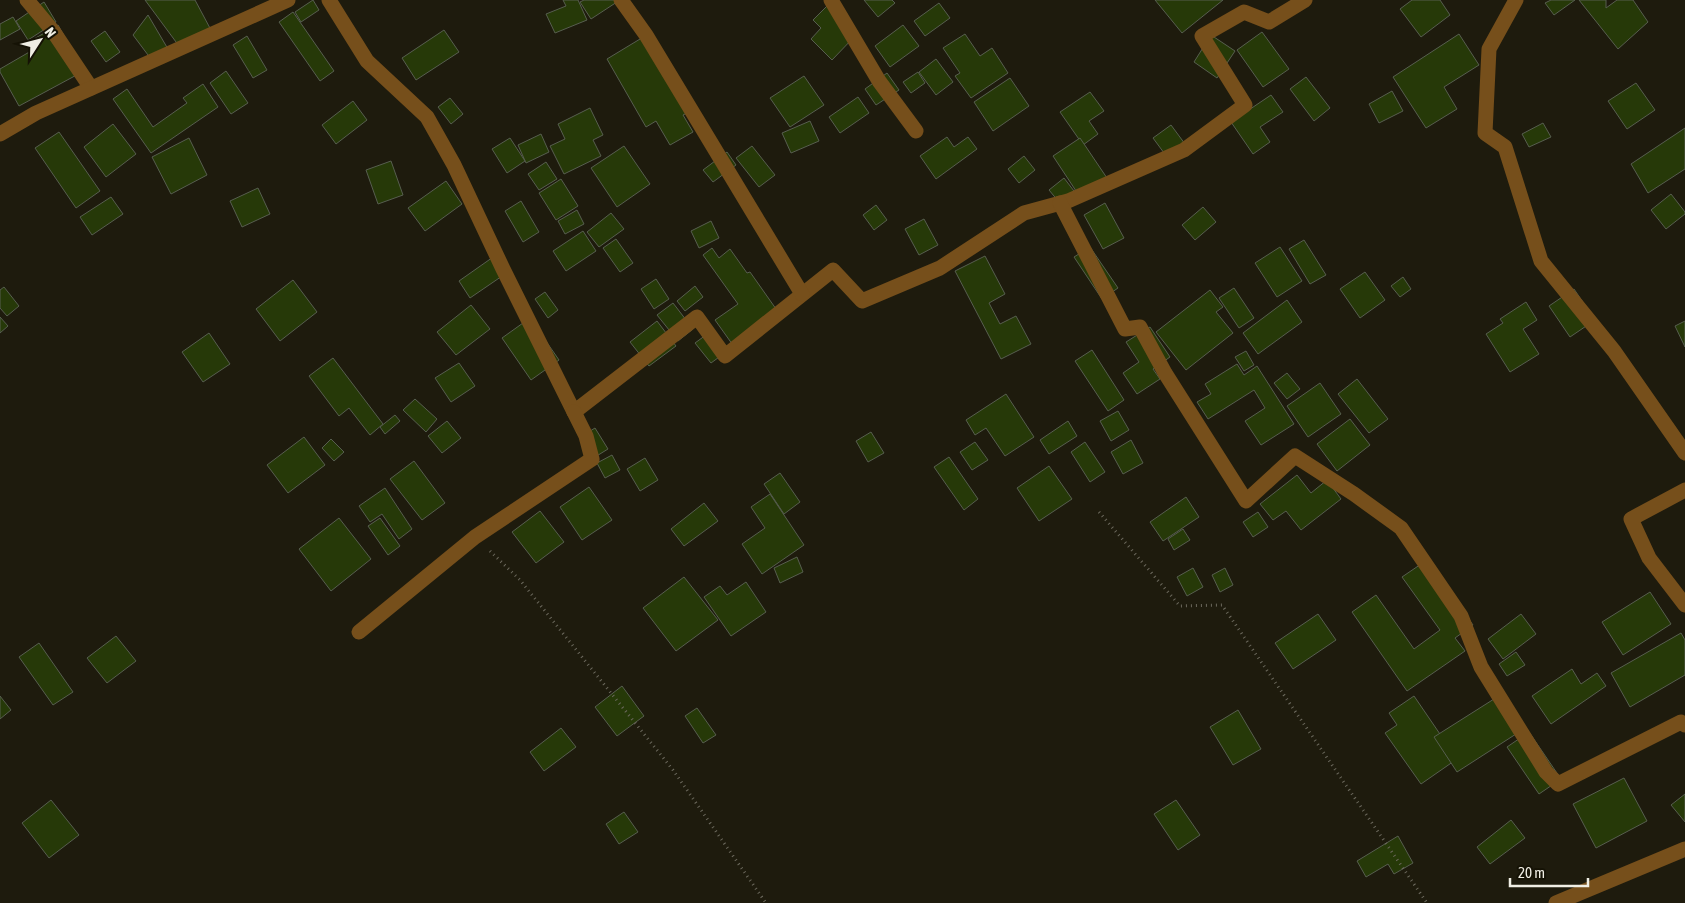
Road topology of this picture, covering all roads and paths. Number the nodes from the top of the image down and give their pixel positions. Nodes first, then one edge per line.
1 (27, 0) edge
2 (288, 0) edge
3 (329, 0) edge
4 (621, 0) edge
5 (831, 0) edge
6 (1305, 0) edge
7 (1516, 0) edge
8 (91, 88) junction
9 (916, 131) dead end
10 (0, 134) edge
11 (1060, 203) junction
12 (802, 294) junction
13 (574, 412) junction
14 (1685, 453) edge
15 (1685, 490) edge
16 (1099, 512) dead end
17 (476, 537) junction
18 (1685, 606) edge
19 (359, 632) dead end
20 (1685, 725) edge
21 (1685, 849) edge
22 (766, 903) edge
23 (1428, 903) edge
24 (1556, 903) edge

1 - 8 street
2 - 8 street
3 - 13 street
4 - 12 street
5 - 9 street
6 - 11 street
7 - 14 street
8 - 10 street
11 - 12 street
11 - 20 street
12 - 13 street
13 - 17 street
15 - 18 street
16 - 23 path
17 - 19 street
17 - 22 path
21 - 24 street

